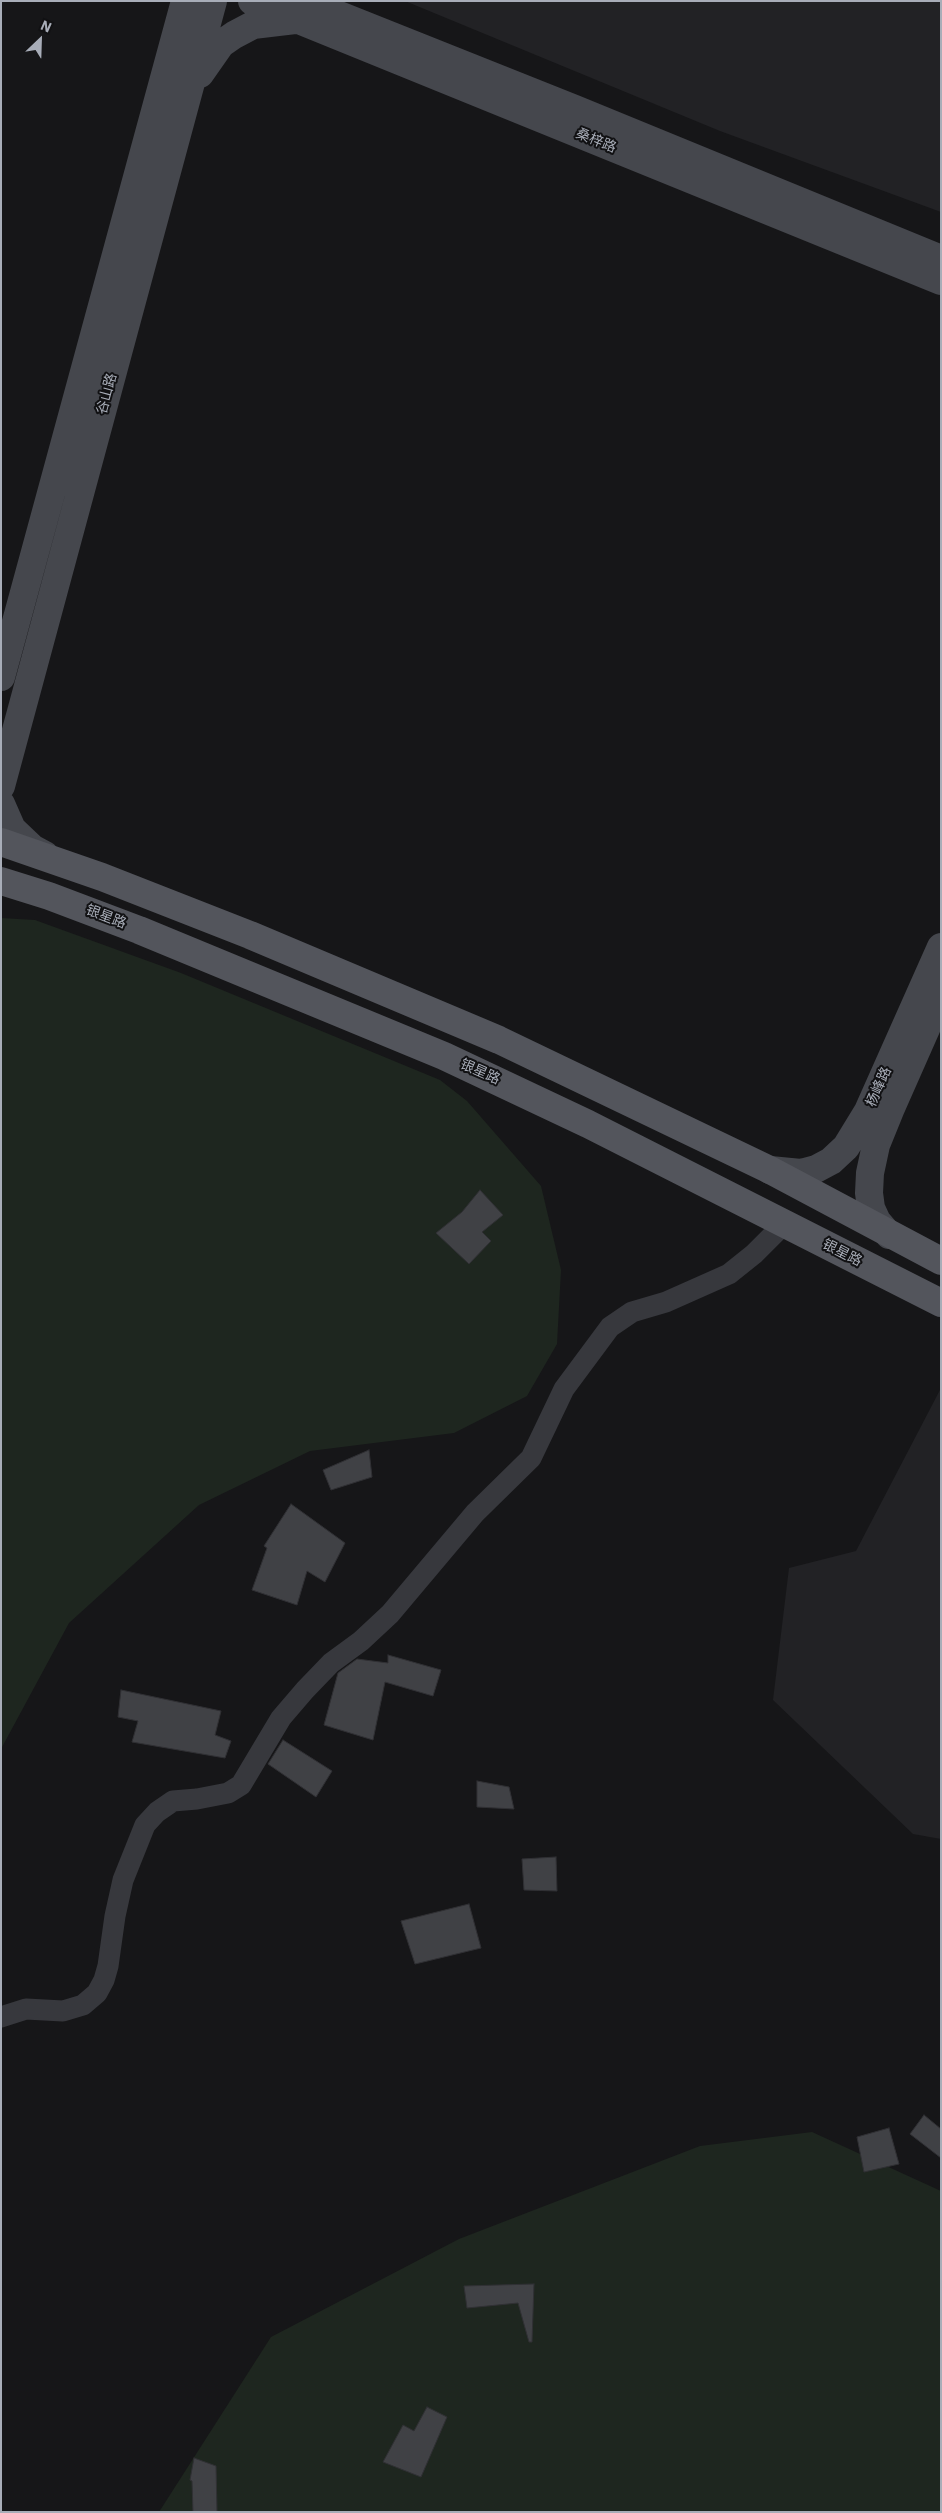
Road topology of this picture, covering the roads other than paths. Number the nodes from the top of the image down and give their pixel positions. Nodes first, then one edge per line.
1 (185, 1) edge
2 (213, 1) edge
3 (252, 1) edge
4 (301, 10) edge
5 (185, 105) junction
6 (941, 259) edge
7 (941, 281) edge
8 (1, 677) edge
9 (1, 786) edge
10 (1, 804) edge
11 (1, 842) edge
12 (55, 860) junction
13 (1, 881) edge
14 (941, 947) edge
15 (941, 995) edge
16 (770, 1170) junction
17 (784, 1224) junction
18 (889, 1235) junction
19 (941, 1261) edge
20 (941, 1303) edge
21 (1, 2017) edge

1 - 8 main road, 谷山路
2 - 5 main road, 谷山路
3 - 4 main road, 桑梓路
4 - 5 main road
4 - 6 main road, 桑梓路
4 - 7 main road, 桑梓路
5 - 9 main road, 谷山路
10 - 12 main road
11 - 12 main road
12 - 16 main road
13 - 17 main road, 银星路
14 - 16 main road, 杨峰路
15 - 18 main road, 杨峰路
16 - 18 main road
17 - 20 main road, 银星路
17 - 21 street
18 - 19 main road

